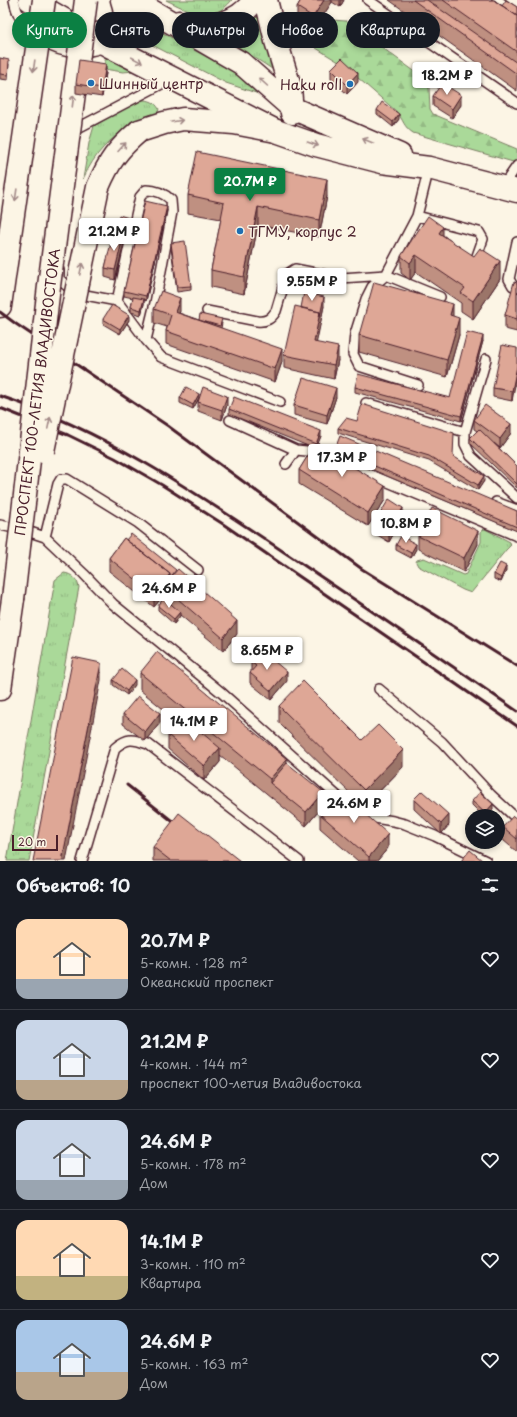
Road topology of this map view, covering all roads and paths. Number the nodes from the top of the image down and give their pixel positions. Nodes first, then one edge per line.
1 (14, 0) edge
2 (30, 0) edge
3 (44, 0) edge
4 (86, 0) edge
5 (122, 0) edge
6 (134, 0) edge
7 (254, 0) edge
8 (266, 0) edge
9 (368, 0) edge
10 (497, 0) edge
11 (517, 14) edge
12 (166, 18) junction
13 (91, 35) junction
14 (95, 37) edge
15 (102, 48) edge
16 (113, 48) edge
17 (172, 78) junction
18 (517, 103) edge
19 (292, 108) junction
20 (276, 131) junction
21 (517, 166) edge
22 (429, 168) junction
23 (510, 189) edge
24 (417, 216) junction
25 (517, 242) edge
26 (477, 256) edge
27 (386, 275) junction
28 (517, 287) edge
29 (440, 297) dead end
30 (117, 301) junction
31 (0, 306) edge
32 (208, 311) dead end
33 (146, 340) junction
34 (486, 359) dead end
35 (418, 385) dead end
36 (280, 402) dead end
37 (366, 403) dead end
38 (230, 420) dead end
39 (465, 432) junction
40 (296, 450) junction
41 (286, 464) dead end
42 (517, 498) edge
43 (490, 500) edge
44 (517, 510) edge
45 (0, 525) edge
46 (517, 536) edge
47 (45, 537) junction
48 (198, 570) dead end
49 (13, 599) junction
50 (378, 689) dead end
51 (0, 690) edge
52 (517, 820) edge
53 (82, 861) edge
54 (299, 861) edge
55 (486, 861) edge

1 - 15 lane
2 - 13 main road
3 -> 31 main road, bridge
49 -> 4 main road, ПРОСПЕКТ 100-ЛЕТИЯ ВЛАДИВОСТОКА, bridge
5 - 13 main road
6 - 12 main road
7 - 12 main road
8 - 19 main road
9 - 18 lane
10 - 11 lane
19 -> 12 main road
13 - 14 main road
16 -> 17 main road
17 - 20 main road
17 - 30 lane
19 - 20 main road
22 -> 19 main road
20 -> 22 main road
49 -> 20 main road, bridge
21 - 23 lane
22 - 23 main road
22 - 24 lane
24 - 26 lane
24 - 27 lane
25 - 28 lane
27 - 29 lane
27 - 32 lane
27 - 35 lane
30 - 33 lane
30 - 33 lane
33 - 36 lane
34 - 39 lane
37 - 39 lane
38 - 40 lane
39 - 42 lane
40 - 41 lane
40 - 46 lane
43 - 44 lane
45 - 47 lane
47 - 48 lane
47 - 55 lane
49 - 51 main road, ПРОСПЕКТ 100-ЛЕТИЯ ВЛАДИВОСТОКА
50 - 52 lane
53 - 54 lane

